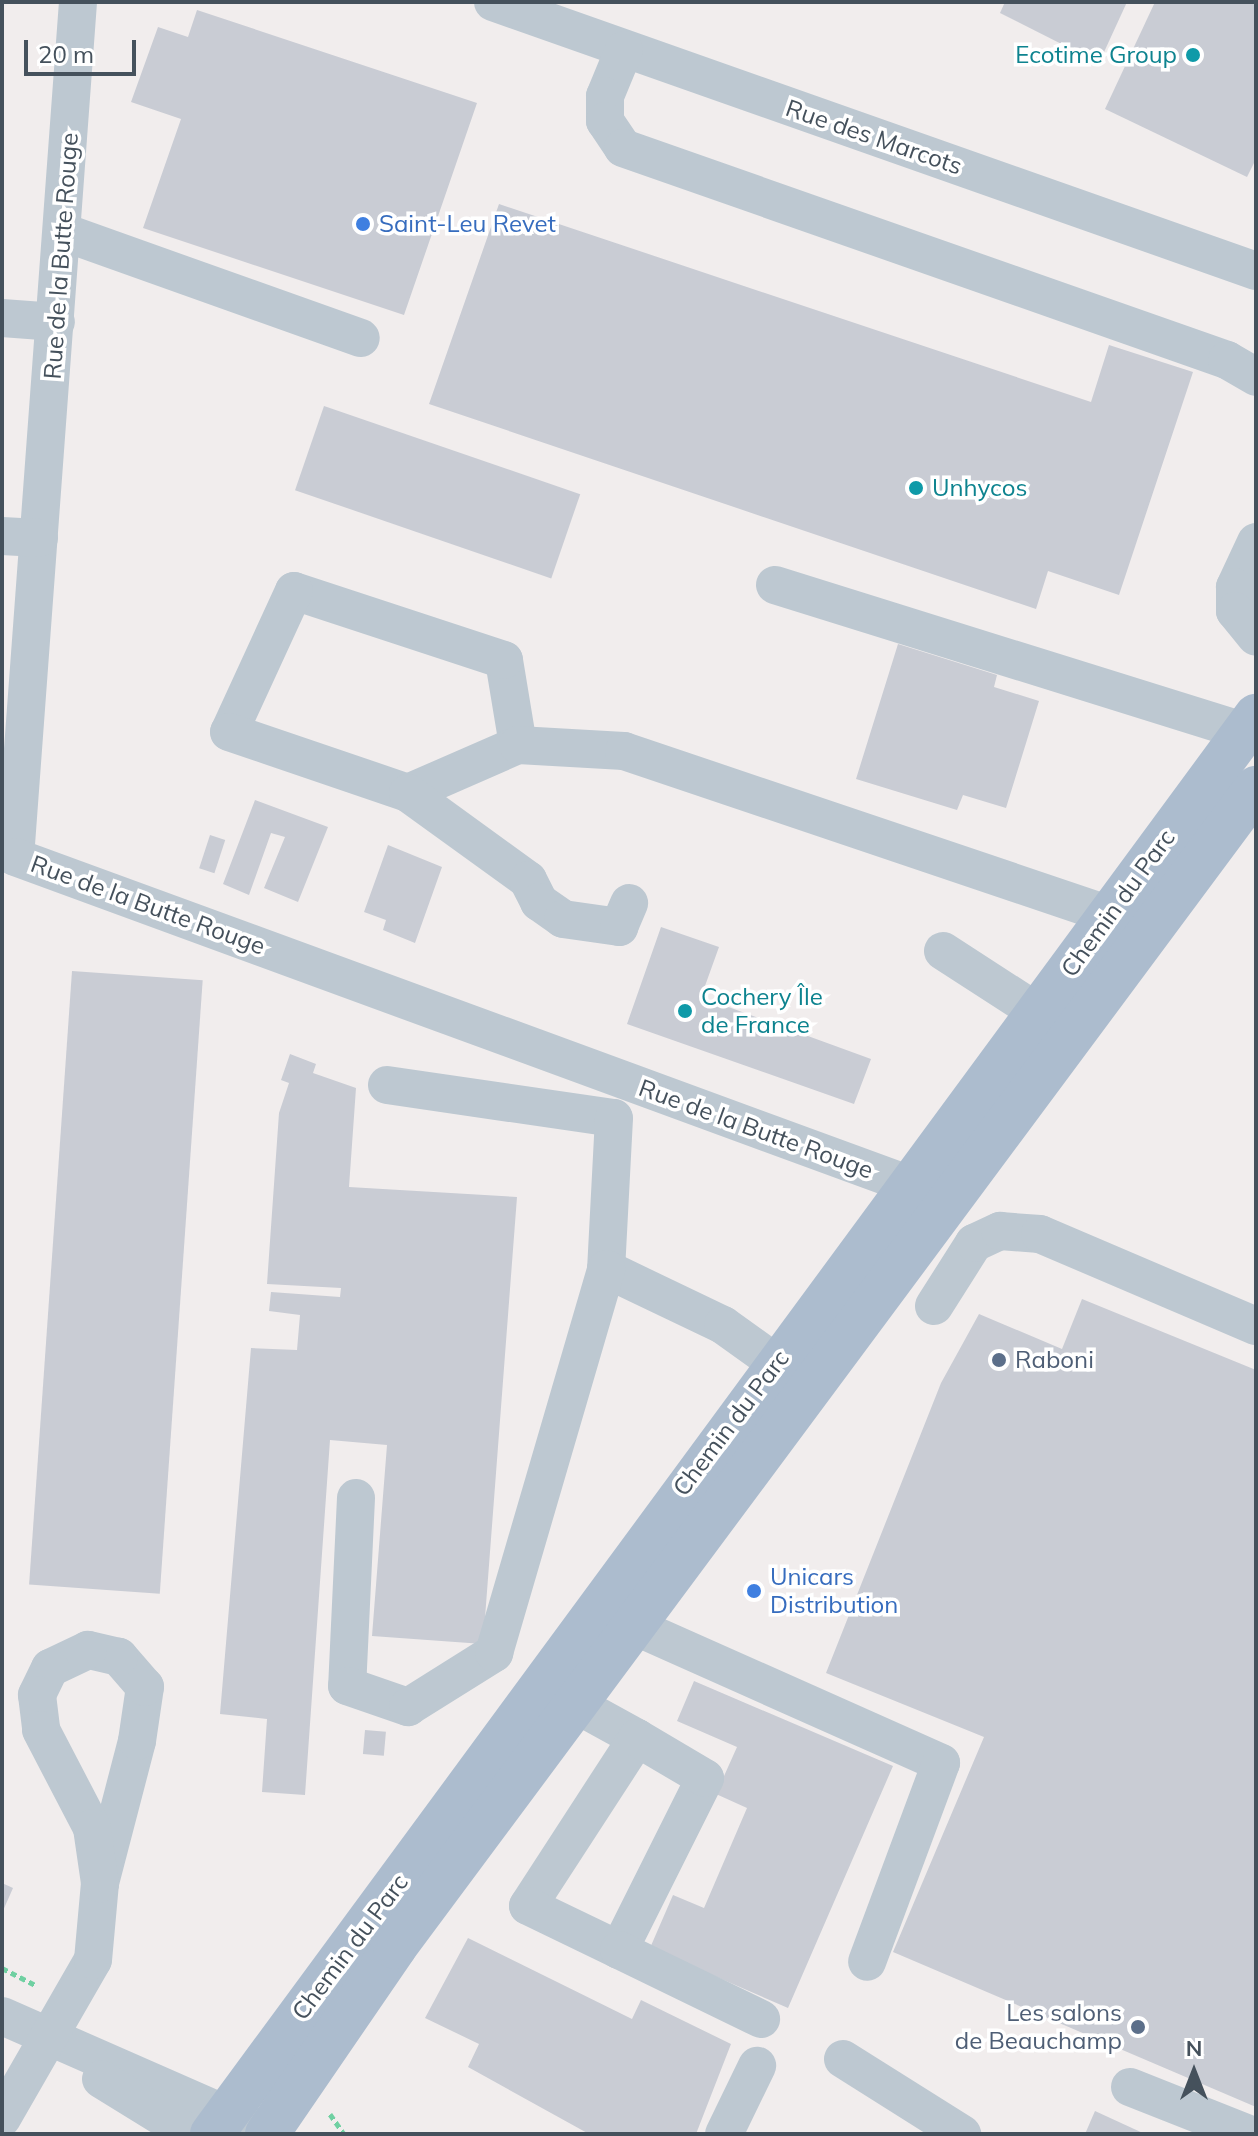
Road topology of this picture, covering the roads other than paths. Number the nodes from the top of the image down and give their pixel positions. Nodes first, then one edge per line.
1 (78, 2) edge
2 (493, 2) edge
3 (624, 50) junction
4 (63, 232) junction
5 (1256, 271) edge
6 (2, 318) edge
7 (56, 322) junction
8 (361, 338) dead end
9 (1256, 377) edge
10 (2, 536) edge
11 (39, 538) junction
12 (1256, 542) edge
13 (775, 585) dead end
14 (1256, 637) edge
15 (1252, 727) edge
16 (518, 745) junction
17 (1256, 788) edge
18 (408, 793) junction
19 (11, 837) edge
20 (629, 903) dead end
21 (1111, 913) junction
22 (1151, 930) junction
23 (943, 951) dead end
24 (1055, 1023) junction
25 (387, 1085) dead end
26 (909, 1185) junction
27 (950, 1200) junction
28 (606, 1269) junction
29 (934, 1306) dead end
30 (1256, 1326) edge
31 (776, 1363) junction
32 (356, 1498) dead end
33 (636, 1627) junction
34 (577, 1705) junction
35 (637, 1738) junction
36 (100, 1883) junction
37 (619, 1950) junction
38 (867, 1962) dead end
39 (2, 2016) edge
40 (761, 2019) dead end
41 (51, 2041) junction
42 (843, 2059) dead end
43 (757, 2066) dead end
44 (1130, 2087) dead end
45 (2, 2118) edge
46 (220, 2123) edge
47 (190, 2134) edge
48 (267, 2134) edge
49 (724, 2134) edge
50 (962, 2134) edge
51 (1249, 2134) edge

1 - 4 street, Rue de la Butte Rouge
2 - 3 street, Rue des Marcots
3 - 5 street, Rue des Marcots
3 - 9 street
4 - 7 street, Rue de la Butte Rouge
4 - 8 street
6 - 7 street
7 - 11 street, Rue de la Butte Rouge
10 - 11 street
11 - 19 street, Rue de la Butte Rouge
12 - 14 street
13 - 15 street
15 - 21 main road, Chemin du Parc
16 - 18 street
16 - 18 street
16 - 21 street
17 - 22 main road, Chemin du Parc
18 - 20 street
19 - 26 street, Rue de la Butte Rouge
21 - 22 street
21 - 24 main road, Chemin du Parc
22 - 24 main road, Chemin du Parc
23 - 24 street
24 - 26 main road, Chemin du Parc
24 - 27 main road, Chemin du Parc
25 - 28 street
26 - 27 street, Rue de la Butte Rouge
26 - 31 main road, Chemin du Parc
27 - 33 main road, Chemin du Parc
28 - 31 street
28 - 32 street
29 - 30 street
31 - 46 main road, Chemin du Parc
33 - 34 main road, Chemin du Parc
33 - 38 street
34 - 35 street
34 - 48 main road, Chemin du Parc
35 - 37 street
35 - 37 street
36 - 36 street
36 - 41 street
37 - 40 street
39 - 41 street
41 - 45 street
41 - 46 street
41 - 47 street
42 - 50 street
43 - 49 street
44 - 51 street
46 - 48 street

